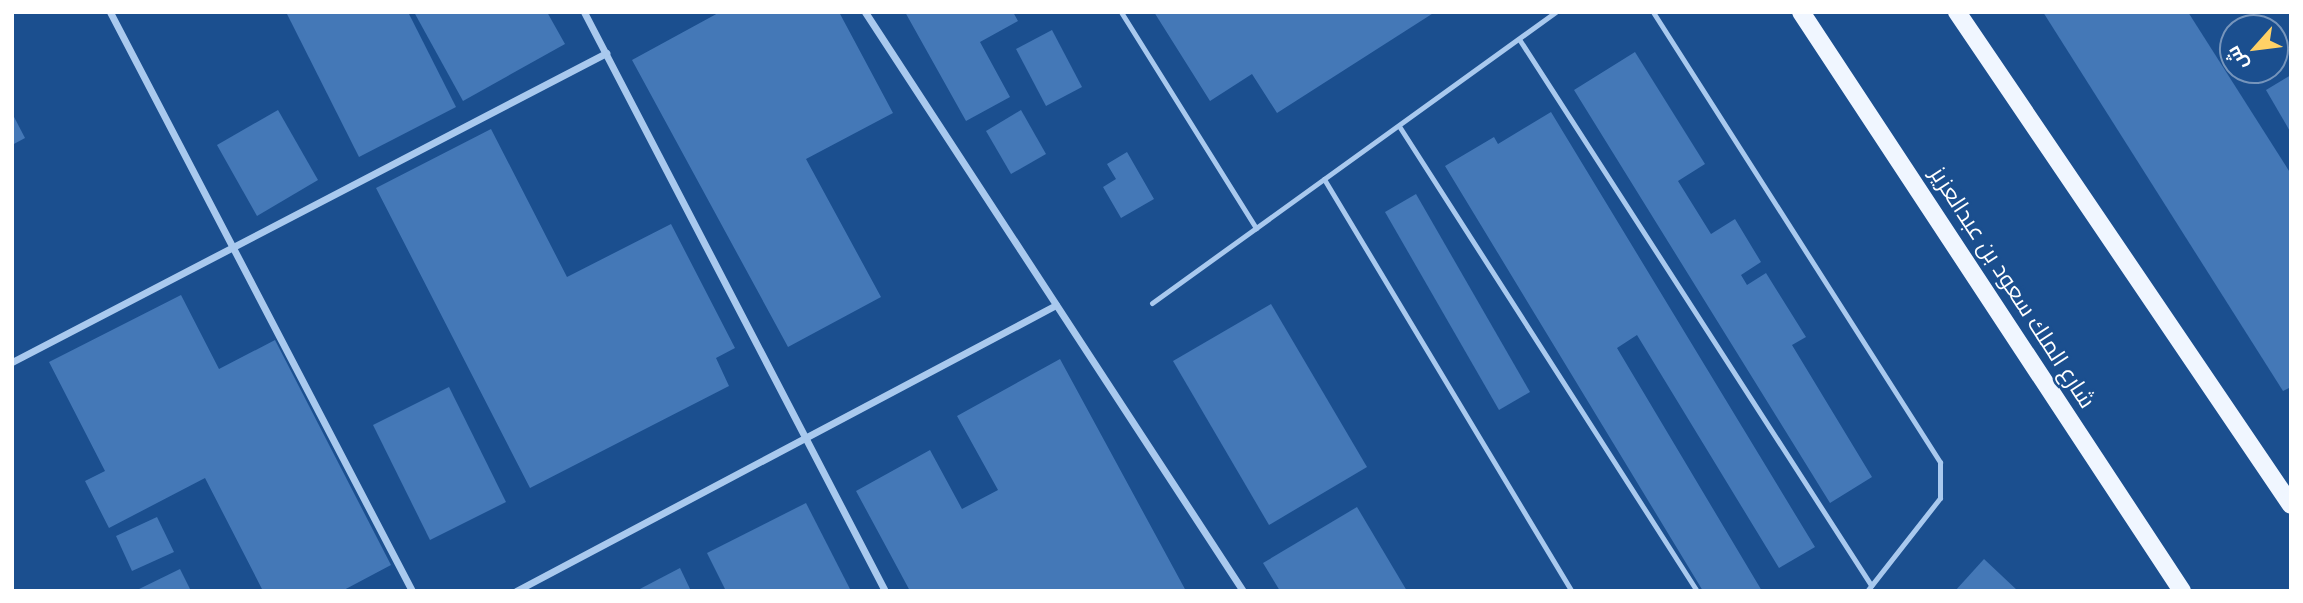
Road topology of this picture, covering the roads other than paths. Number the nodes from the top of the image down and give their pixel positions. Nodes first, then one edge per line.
1 (110, 12) edge
2 (584, 12) edge
3 (865, 12) edge
4 (1121, 12) edge
5 (1556, 12) edge
6 (1653, 12) edge
7 (1801, 12) edge
8 (1957, 12) edge
9 (1519, 39) junction
10 (606, 53) junction
11 (1399, 126) junction
12 (1324, 179) junction
13 (1256, 228) junction
14 (236, 246) junction
15 (1152, 303) dead end
16 (1056, 304) junction
17 (12, 362) edge
18 (805, 438) junction
19 (2291, 505) edge
20 (1869, 588) edge
21 (412, 591) edge
22 (516, 591) edge
23 (886, 591) edge
24 (1243, 591) edge
25 (1572, 591) edge
26 (1697, 591) edge
27 (2182, 591) edge

1 - 14 street
2 - 10 street
3 - 16 street
4 - 13 lane
5 - 9 lane
6 - 20 lane
7 - 27 main road, شارع الملك سعود بن عبدالعزيز
8 - 19 main road
9 - 11 lane
9 - 20 lane
10 - 14 street
10 - 18 street
11 - 12 lane
11 - 26 lane
12 - 13 lane
12 - 25 lane
13 - 15 lane
14 - 17 street
14 - 21 street
16 - 18 street
16 - 24 street
18 - 22 street
18 - 23 street

